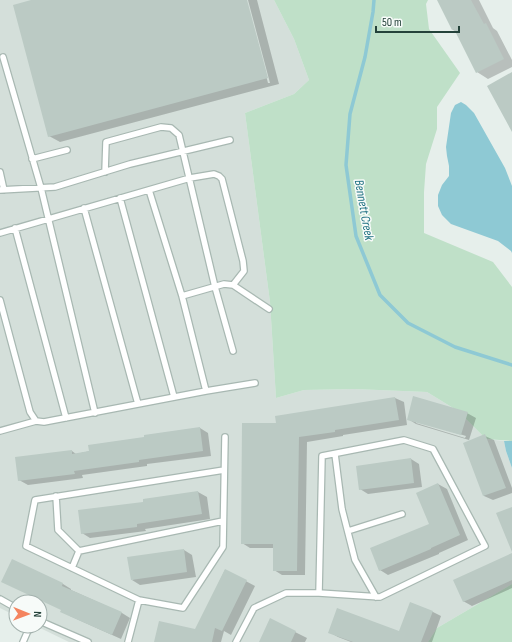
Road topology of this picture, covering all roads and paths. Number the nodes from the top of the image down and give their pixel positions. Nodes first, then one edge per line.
1 (3, 57) dead end
2 (230, 140) dead end
3 (67, 150) dead end
4 (183, 151) junction
5 (32, 159) junction
6 (0, 172) edge
7 (105, 172) junction
8 (190, 178) junction
9 (40, 188) junction
10 (2, 190) edge
11 (149, 190) junction
12 (120, 198) junction
13 (84, 208) junction
14 (48, 219) junction
15 (15, 228) junction
16 (0, 232) edge
17 (233, 284) junction
18 (215, 287) junction
19 (182, 296) junction
20 (0, 300) edge
21 (269, 309) dead end
22 (233, 351) dead end
23 (255, 383) dead end
24 (206, 391) junction
25 (174, 397) junction
26 (138, 404) junction
27 (95, 413) junction
28 (66, 418) junction
29 (36, 421) junction
30 (0, 431) edge
31 (225, 437) dead end
32 (335, 454) junction
33 (224, 470) junction
34 (56, 496) junction
35 (402, 514) dead end
36 (223, 521) junction
37 (348, 531) junction
38 (79, 552) junction
39 (72, 568) junction
40 (319, 593) junction
41 (376, 597) junction
42 (139, 600) junction
43 (48, 625) edge
44 (88, 642) edge
45 (128, 642) edge
46 (236, 642) edge

1 - 5 lane
2 - 4 lane
3 - 5 lane
4 - 7 lane
4 - 7 lane
4 - 8 lane
5 - 9 lane
6 - 10 lane
7 - 9 lane
8 - 11 lane
8 - 17 lane
8 - 18 lane
9 - 10 lane
9 - 14 lane
11 - 12 lane
11 - 19 lane
12 - 13 lane
12 - 25 lane
13 - 14 lane
13 - 26 lane
14 - 15 lane
14 - 27 lane
15 - 16 lane
15 - 28 lane
17 - 18 lane
17 - 21 lane
18 - 19 lane
18 - 22 lane
19 - 24 lane
20 - 29 lane
23 - 24 lane
24 - 25 lane
25 - 26 lane
26 - 27 lane
27 - 28 lane
28 - 29 lane
29 - 30 lane
31 - 33 lane
32 - 37 lane
32 - 40 lane
32 - 41 lane
33 - 34 lane
33 - 36 lane
34 - 38 lane
34 - 39 lane
35 - 37 lane
36 - 38 lane
36 - 42 lane
37 - 41 lane
38 - 39 lane
39 - 42 lane
40 - 41 lane
40 - 46 lane
42 - 45 lane
43 - 44 lane

